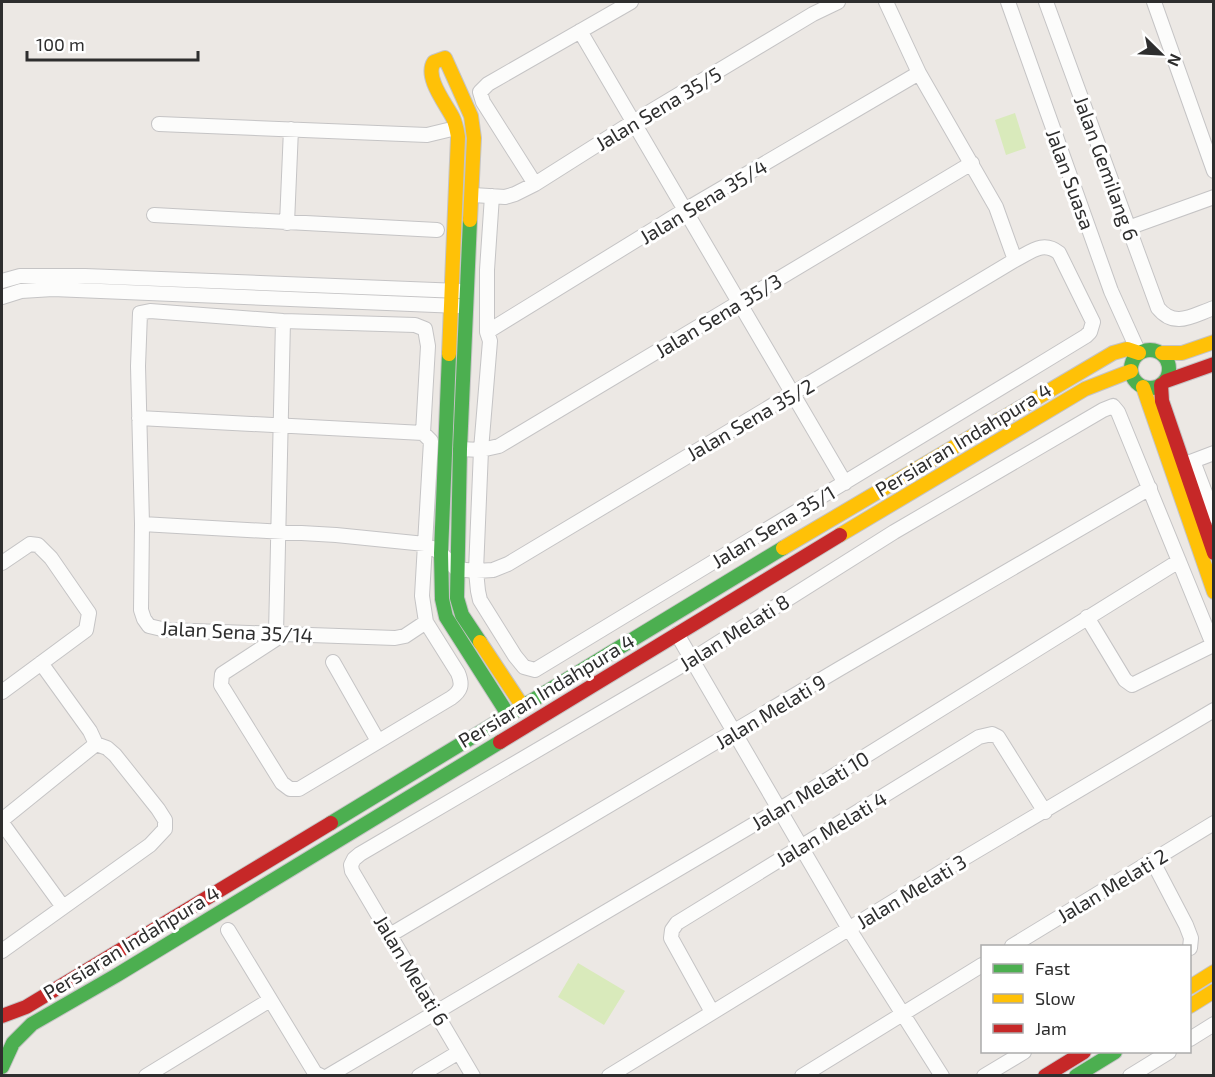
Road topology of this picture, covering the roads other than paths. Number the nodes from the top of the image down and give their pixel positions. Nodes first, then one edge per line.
1 (630, 2) edge
2 (838, 2) edge
3 (886, 2) edge
4 (1008, 2) edge
5 (1046, 2) edge
6 (1154, 2) edge
7 (810, 8) edge
8 (580, 31) junction
9 (919, 73) junction
10 (633, 122) junction
11 (159, 123) dead end
12 (456, 128) junction
13 (291, 129) junction
14 (972, 164) junction
15 (1214, 171) edge
16 (535, 184) junction
17 (473, 195) junction
18 (492, 196) junction
19 (1214, 197) edge
20 (685, 210) junction
21 (154, 215) dead end
22 (287, 223) junction
23 (1128, 228) junction
24 (437, 230) dead end
25 (1059, 253) joint
26 (1015, 260) junction
27 (141, 277) junction
28 (2, 281) edge
29 (451, 291) junction
30 (468, 291) junction
31 (140, 293) junction
32 (2, 297) edge
33 (739, 303) junction
34 (451, 306) junction
35 (467, 306) junction
36 (1214, 308) edge
37 (140, 313) junction
38 (283, 321) junction
39 (487, 332) junction
40 (1214, 342) edge
41 (1139, 353) junction
42 (1162, 353) junction
43 (1214, 364) edge
44 (1131, 371) junction
45 (1163, 383) junction
46 (1143, 387) junction
47 (794, 394) junction
48 (140, 418) junction
49 (281, 425) junction
50 (423, 433) junction
51 (460, 449) junction
52 (481, 450) junction
53 (1214, 453) edge
54 (1188, 462) junction
55 (845, 483) junction
56 (1150, 488) junction
57 (1214, 516) edge
58 (142, 524) junction
59 (279, 532) junction
60 (425, 544) junction
61 (441, 553) junction
62 (1214, 553) edge
63 (1179, 561) junction
64 (2, 563) edge
65 (456, 569) junction
66 (476, 571) junction
67 (1214, 592) edge
68 (1086, 617) junction
69 (426, 622) junction
70 (279, 634) junction
71 (677, 634) junction
72 (1212, 642) edge
73 (691, 660) junction
74 (333, 662) dead end
75 (41, 663) junction
76 (2, 692) edge
77 (523, 707) junction
78 (1214, 710) edge
79 (509, 716) junction
80 (734, 733) junction
81 (378, 741) junction
82 (96, 744) junction
83 (780, 809) junction
84 (1045, 812) junction
85 (2, 822) edge
86 (1214, 823) edge
87 (802, 846) junction
88 (1152, 860) junction
89 (351, 865) joint
90 (63, 907) junction
91 (849, 929) junction
92 (228, 930) dead end
93 (390, 935) junction
94 (1014, 945) edge
95 (1190, 945) edge
96 (2, 951) edge
97 (981, 966) edge
98 (1214, 972) edge
99 (1191, 986) edge
100 (1214, 991) edge
101 (270, 1000) junction
102 (1191, 1005) edge
103 (437, 1011) junction
104 (712, 1012) junction
105 (904, 1015) junction
106 (2, 1016) edge
107 (1214, 1024) edge
108 (1191, 1038) edge
109 (459, 1052) junction
110 (1022, 1053) edge
111 (1082, 1053) edge
112 (1113, 1053) edge
113 (1167, 1053) edge
114 (2, 1066) edge
115 (146, 1076) edge
116 (321, 1076) edge
117 (328, 1076) edge
118 (419, 1076) edge
119 (473, 1076) edge
120 (609, 1076) edge
121 (802, 1076) edge
122 (942, 1076) edge
123 (984, 1076) edge
124 (1045, 1076) edge
125 (1076, 1076) edge
126 (1130, 1076) edge

1 - 8 street
2 - 7 street, Jalan Sena 35/5
3 - 9 street
4 - 41 street, Jalan Suasa
5 - 23 street, Jalan Gemilang 6
6 - 15 street
7 - 10 street, Jalan Sena 35/5
8 - 10 street
8 - 16 street
9 - 14 street
9 - 20 street, Jalan Sena 35/4
10 - 16 street, Jalan Sena 35/5
10 - 20 street
11 - 13 street
12 - 13 street
12 - 17 street
12 - 29 street
13 - 22 street
14 - 26 street
14 - 33 street, Jalan Sena 35/3
16 - 18 street, Jalan Sena 35/5
17 - 18 street, Jalan Sena 35/5
17 - 30 street
18 - 39 street
19 - 23 street
20 - 33 street
20 - 39 street, Jalan Sena 35/4
21 - 22 street
22 - 24 street
23 - 36 street, Jalan Gemilang 6
25 - 26 street, Jalan Sena 35/2
25 - 55 street, Jalan Sena 35/1
26 - 47 street, Jalan Sena 35/2
27 - 28 street
27 - 29 street
27 - 31 street
29 - 30 street
29 - 34 street
30 - 35 street
31 - 32 street
31 - 34 street
31 - 37 street
33 - 47 street
33 - 52 street, Jalan Sena 35/3
34 - 35 street
34 - 61 street
35 - 51 street
37 - 38 street
37 - 48 street
38 - 49 street
38 - 50 street
39 - 52 street
40 - 42 street
41 - 42 street
41 - 44 street
41 - 77 street, Persiaran Indahpura 4
42 - 45 street
43 - 45 street
44 - 46 street
44 - 71 street, Persiaran Indahpura 4
45 - 46 street
45 - 54 street
46 - 67 street
47 - 55 street
47 - 66 street, Jalan Sena 35/2
48 - 49 street
48 - 58 street
49 - 50 street
49 - 59 street
50 - 60 street
51 - 52 street, Jalan Sena 35/3
51 - 65 street
52 - 66 street
53 - 54 street
54 - 57 street
54 - 62 street
55 - 66 street, Jalan Sena 35/1
56 - 63 street
56 - 73 street, Jalan Melati 8
56 - 80 street, Jalan Melati 9
58 - 59 street
58 - 70 street, Jalan Sena 35/14
59 - 60 street
59 - 70 street
60 - 61 street
60 - 69 street
61 - 65 street
61 - 79 street
63 - 68 street, Jalan Melati 10
63 - 72 street
64 - 75 street
65 - 66 street, Jalan Sena 35/2
65 - 77 street
68 - 72 street
68 - 83 street, Jalan Melati 10
69 - 70 street, Jalan Sena 35/14
69 - 81 street
70 - 81 street
71 - 73 street
71 - 114 street, Persiaran Indahpura 4
73 - 80 street
73 - 89 street, Jalan Melati 8
74 - 81 street
75 - 76 street
75 - 82 street
77 - 79 street, Persiaran Indahpura 4
78 - 84 street, Jalan Melati 3
79 - 106 street, Persiaran Indahpura 4
80 - 83 street
80 - 93 street, Jalan Melati 9
82 - 85 street
82 - 90 street
83 - 87 street
83 - 103 street, Jalan Melati 10
84 - 87 street, Jalan Melati 4
84 - 91 street, Jalan Melati 3
85 - 90 street
86 - 88 street, Jalan Melati 2
87 - 91 street
87 - 104 street, Jalan Melati 4
88 - 94 street, Jalan Melati 2
88 - 95 street
89 - 93 street, Jalan Melati 6
90 - 96 street
91 - 104 street, Jalan Melati 3
91 - 105 street
92 - 101 street
93 - 103 street, Jalan Melati 6
97 - 105 street
98 - 99 street
100 - 102 street
101 - 115 street
101 - 116 street
103 - 109 street, Jalan Melati 6
103 - 117 street, Jalan Melati 10
104 - 120 street, Jalan Melati 3
105 - 121 street
105 - 122 street
107 - 108 street
109 - 118 street
109 - 119 street, Jalan Melati 6
110 - 123 street
111 - 124 street
112 - 125 street
113 - 126 street

